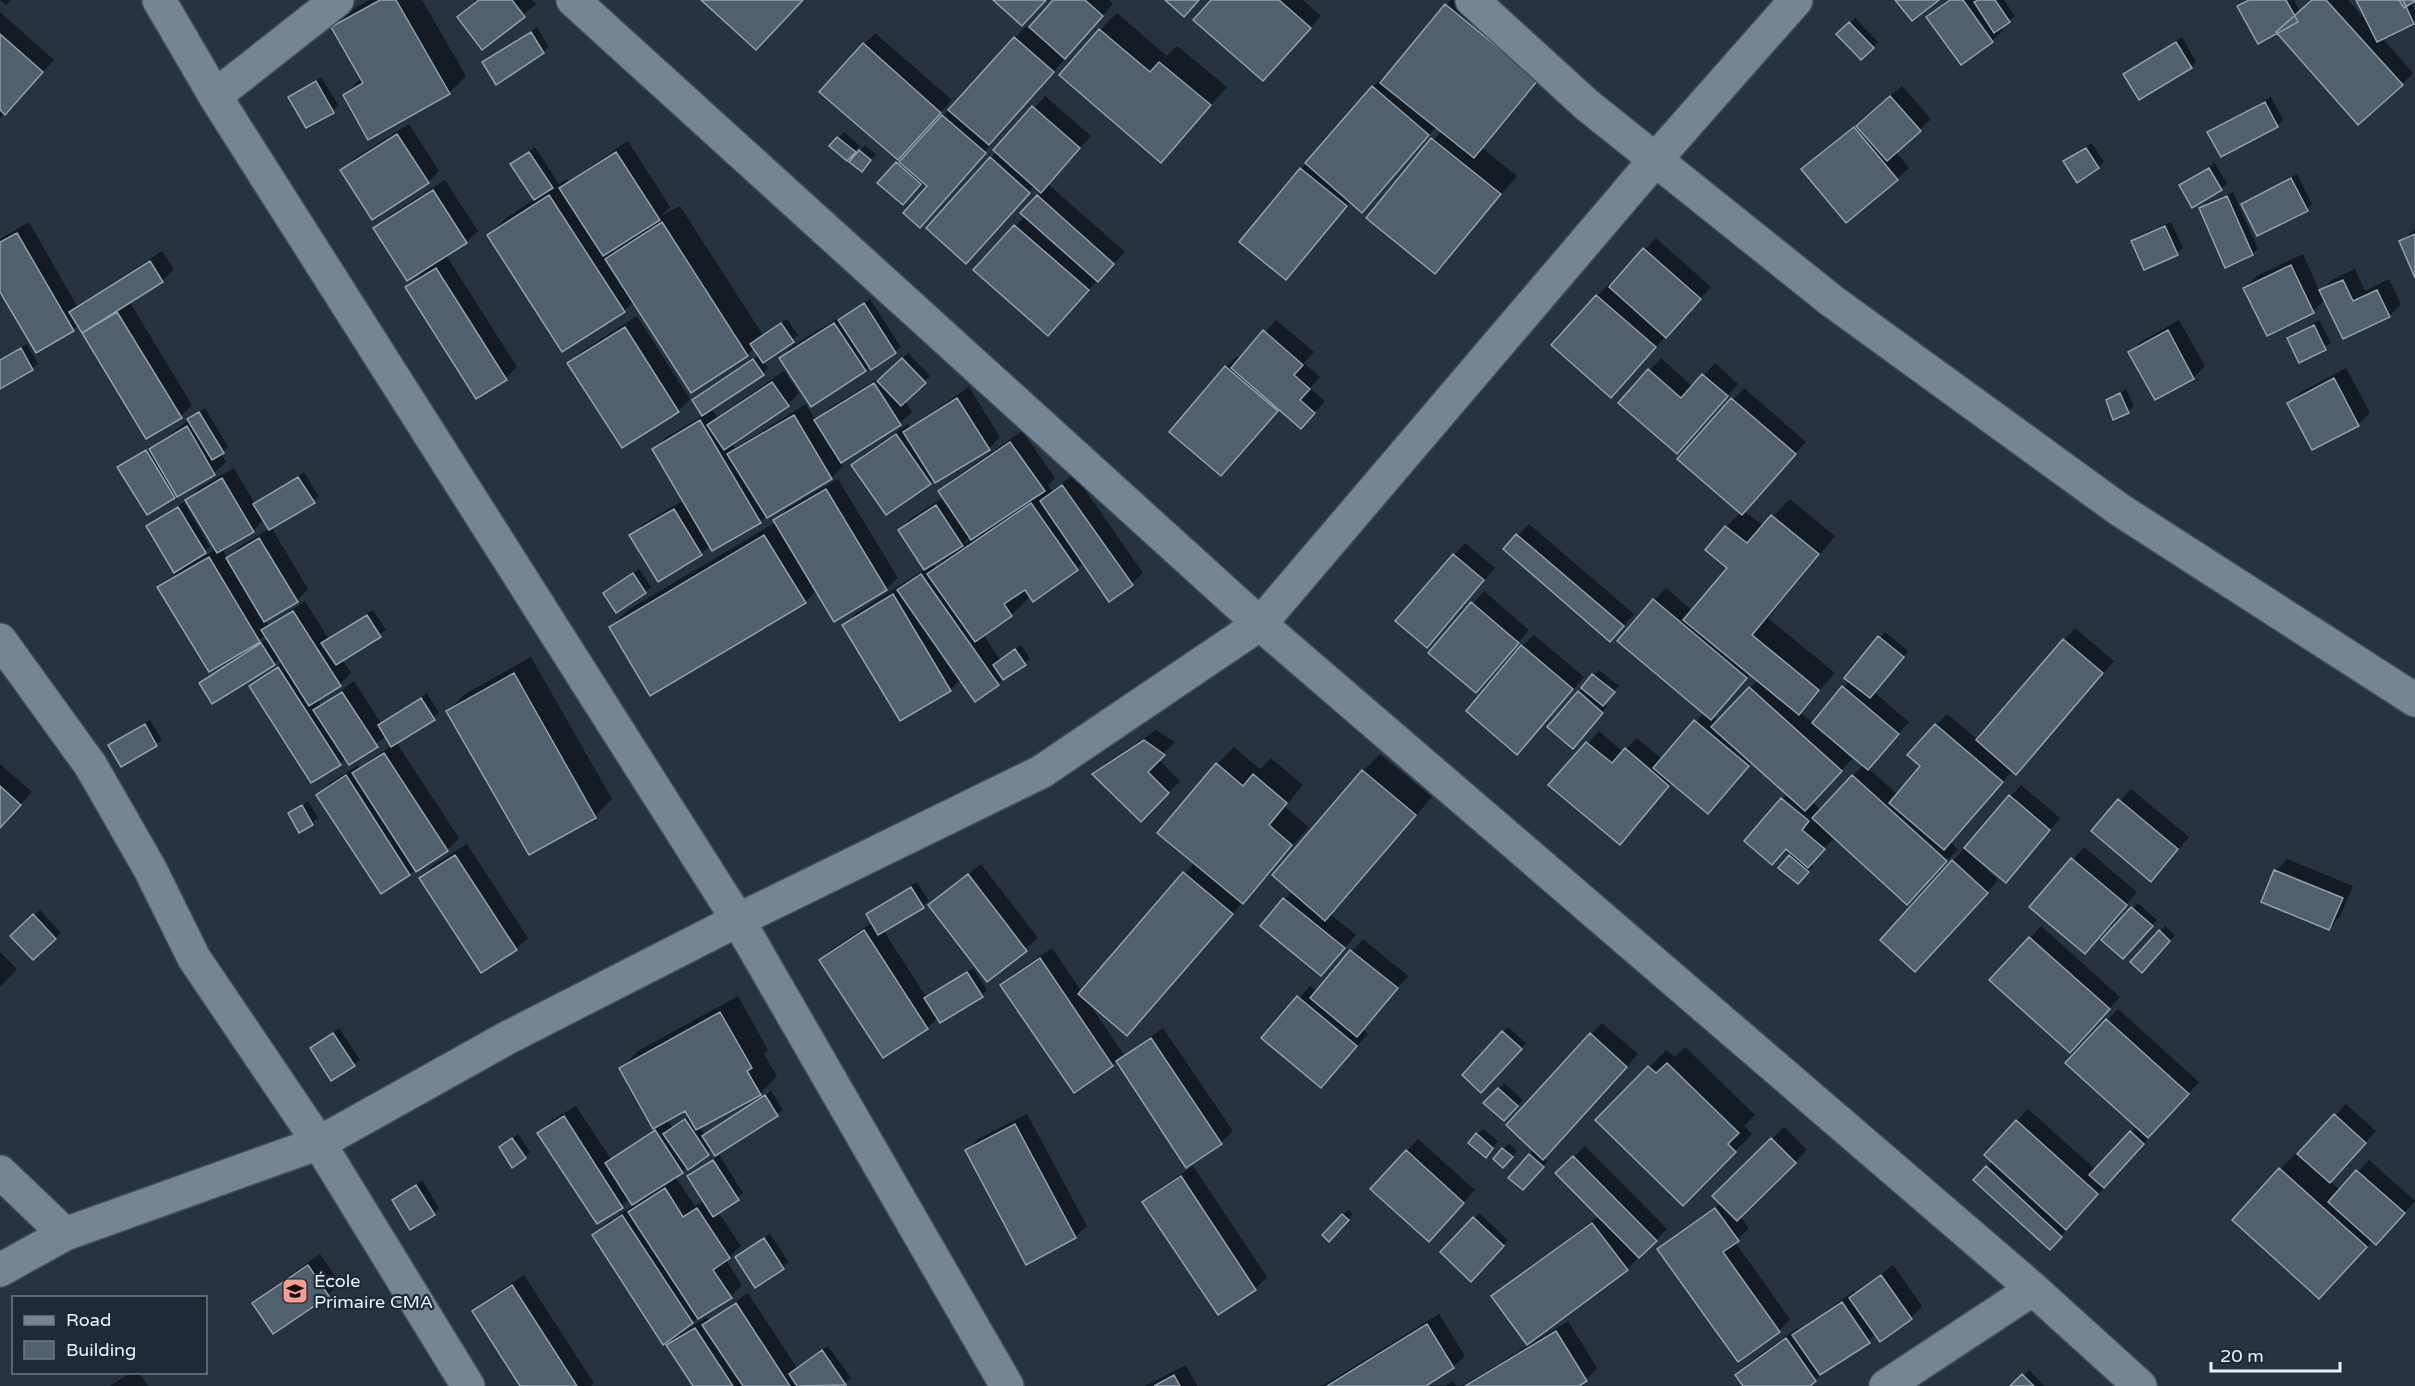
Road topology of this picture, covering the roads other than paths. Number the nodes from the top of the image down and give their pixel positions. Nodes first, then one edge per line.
1 (159, 0) edge
2 (337, 0) edge
3 (573, 0) edge
4 (1472, 0) edge
5 (1797, 0) edge
6 (215, 96) junction
7 (1655, 160) junction
8 (1260, 624) junction
9 (0, 640) edge
10 (2415, 700) edge
11 (738, 920) junction
12 (319, 1143) junction
13 (0, 1172) edge
14 (65, 1234) junction
15 (0, 1270) edge
16 (2033, 1289) junction
17 (468, 1386) edge
18 (1008, 1386) edge
19 (1886, 1386) edge
20 (2140, 1386) edge

1 - 6 street
2 - 6 street
3 - 8 street
4 - 7 street
5 - 7 street
6 - 11 street
7 - 8 street
7 - 10 street
8 - 11 street
8 - 16 street
9 - 12 street
11 - 12 street
11 - 18 street
12 - 14 street
12 - 17 street
13 - 14 street
14 - 15 street
16 - 19 street
16 - 20 street

